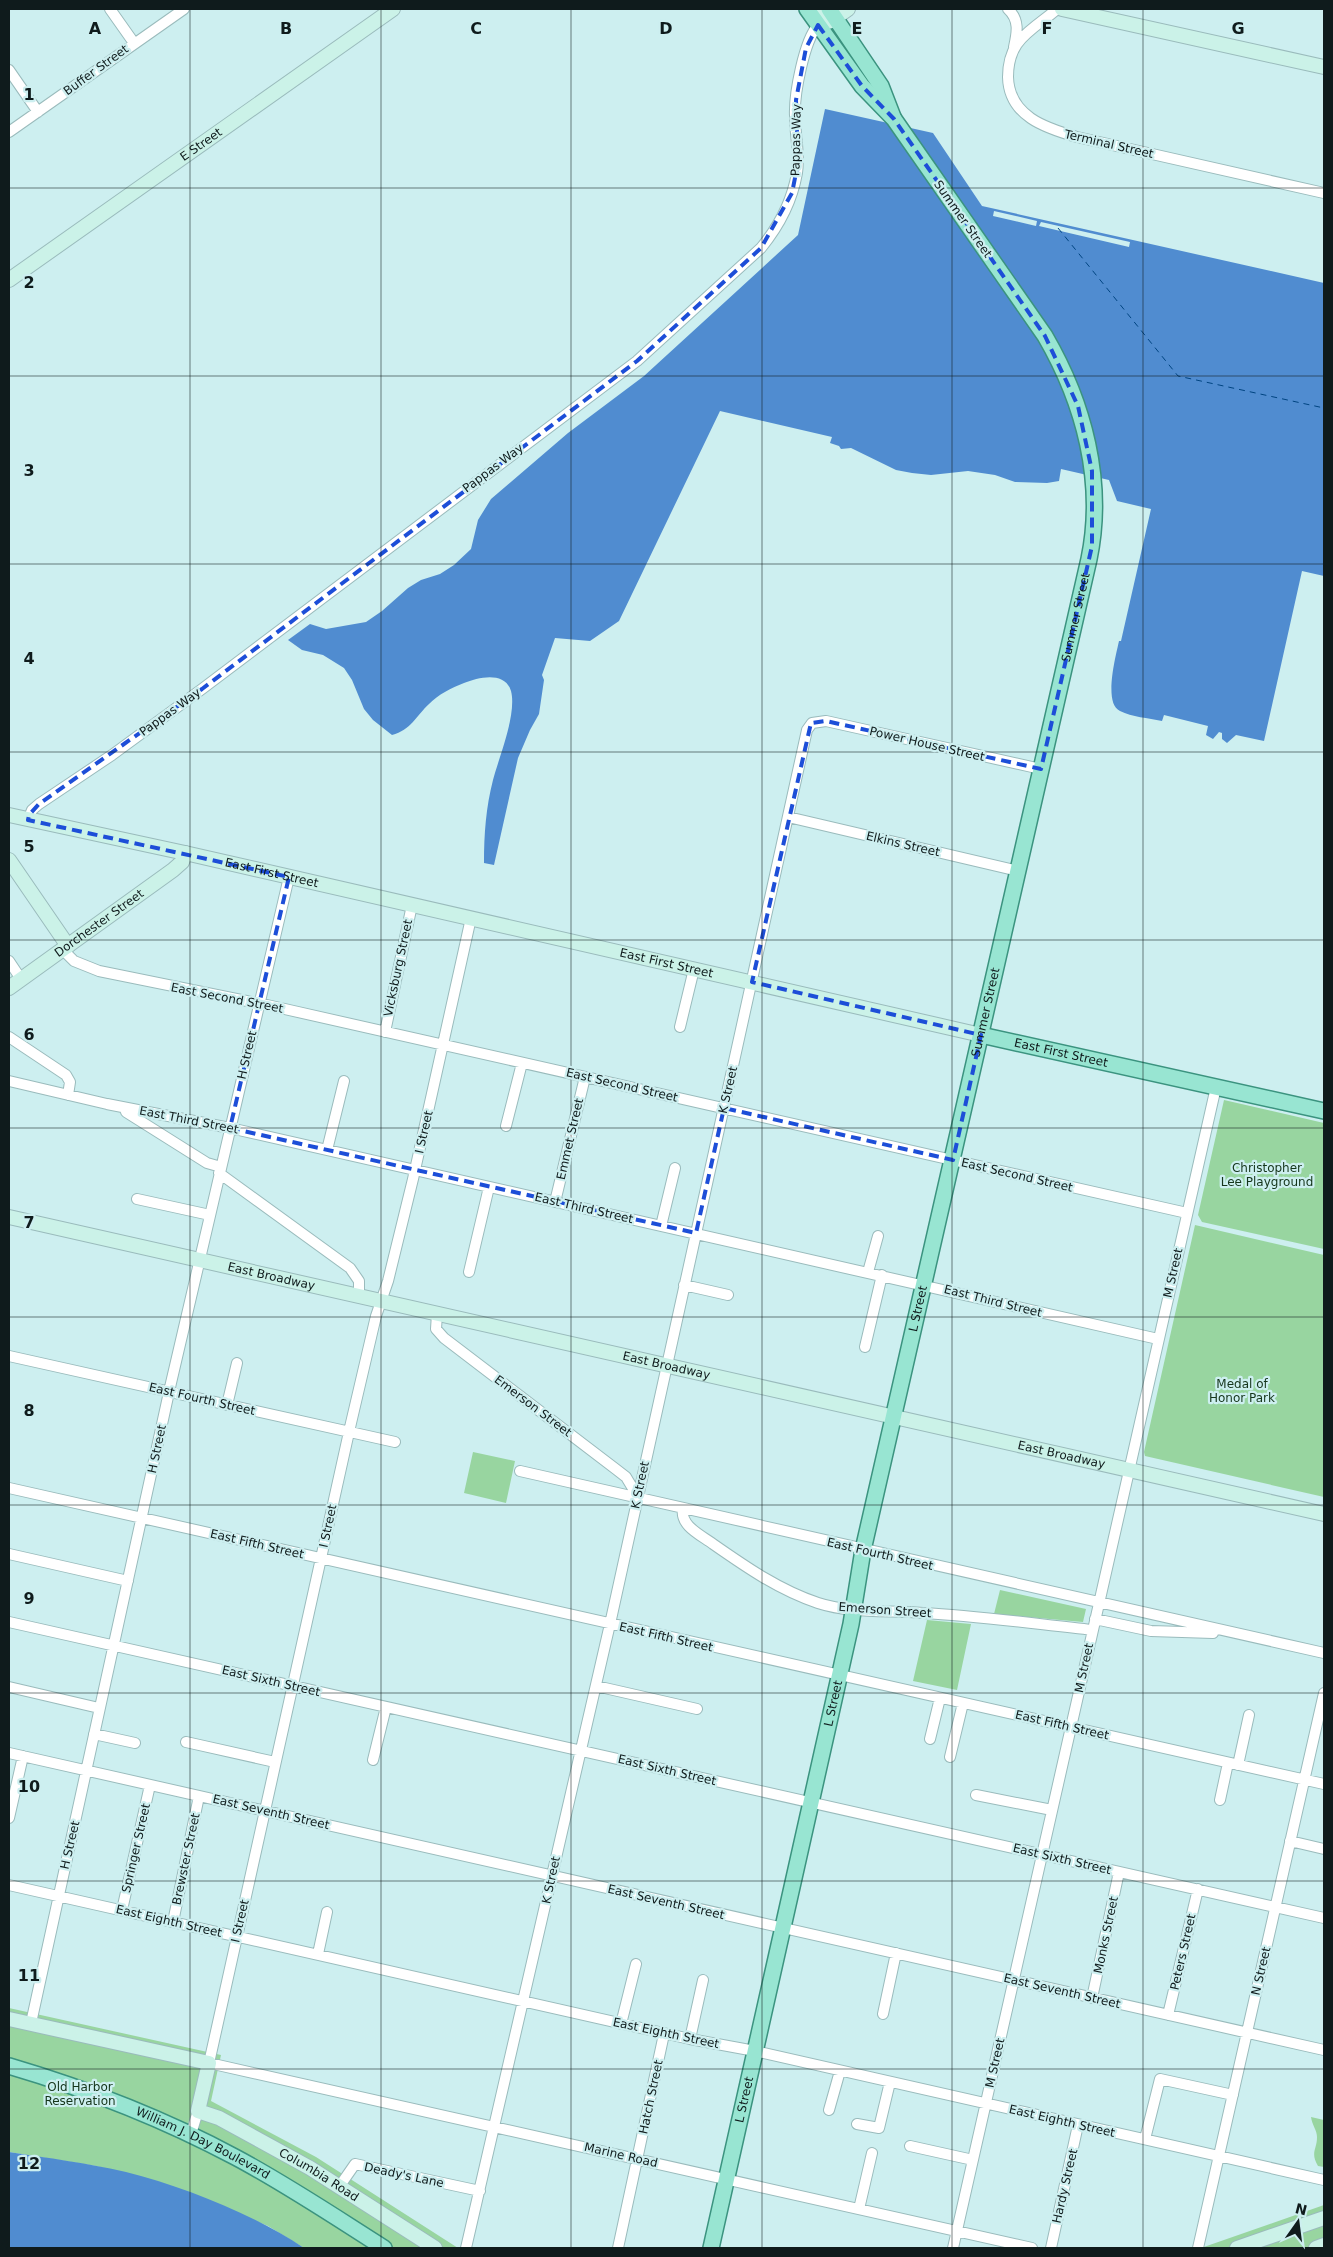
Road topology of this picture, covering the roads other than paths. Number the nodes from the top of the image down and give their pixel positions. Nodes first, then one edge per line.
1 (110, 9) edge
2 (184, 9) edge
3 (393, 9) edge
4 (807, 9) edge
5 (848, 9) edge
6 (1008, 9) edge
7 (1058, 9) edge
8 (1062, 9) edge
9 (830, 12) edge
10 (818, 25) junction
11 (134, 43) junction
12 (1014, 50) junction
13 (1324, 68) edge
14 (9, 70) edge
15 (38, 112) junction
16 (894, 119) junction
17 (9, 132) edge
18 (1324, 193) edge
19 (9, 280) edge
20 (812, 723) joint
21 (1041, 770) junction
22 (9, 815) edge
23 (788, 817) junction
24 (28, 820) junction
25 (185, 853) junction
26 (9, 860) edge
27 (1018, 871) junction
28 (289, 877) junction
29 (412, 905) junction
30 (471, 918) junction
31 (65, 948) junction
32 (9, 961) edge
33 (694, 969) junction
34 (21, 979) junction
35 (752, 982) junction
36 (9, 988) edge
37 (258, 1003) junction
38 (680, 1027) dead end
39 (385, 1032) junction
40 (980, 1034) junction
41 (9, 1037) edge
42 (444, 1045) junction
43 (522, 1063) junction
44 (585, 1077) junction
45 (9, 1081) edge
46 (344, 1081) dead end
47 (1216, 1087) junction
48 (68, 1095) junction
49 (107, 1104) junction
50 (724, 1108) junction
51 (1324, 1111) edge
52 (506, 1126) dead end
53 (230, 1128) junction
54 (327, 1150) junction
55 (953, 1160) junction
56 (675, 1168) dead end
57 (220, 1170) junction
58 (415, 1170) junction
59 (489, 1187) junction
60 (137, 1199) dead end
61 (556, 1202) junction
62 (1187, 1213) junction
63 (210, 1214) junction
64 (9, 1217) edge
65 (661, 1226) junction
66 (696, 1233) junction
67 (878, 1236) dead end
68 (199, 1260) junction
69 (469, 1272) dead end
70 (868, 1272) junction
71 (882, 1275) junction
72 (684, 1285) junction
73 (924, 1285) junction
74 (728, 1295) dead end
75 (359, 1296) junction
76 (381, 1301) junction
77 (437, 1314) junction
78 (1158, 1340) junction
79 (866, 1347) dead end
80 (9, 1356) edge
81 (237, 1363) dead end
82 (667, 1365) junction
83 (169, 1392) junction
84 (227, 1404) junction
85 (894, 1416) junction
86 (349, 1432) junction
87 (395, 1442) dead end
88 (1129, 1470) junction
89 (520, 1471) dead end
90 (9, 1488) edge
91 (638, 1497) junction
92 (683, 1509) junction
93 (1324, 1514) edge
94 (142, 1518) junction
95 (864, 1550) junction
96 (9, 1554) edge
97 (321, 1558) junction
98 (128, 1581) junction
99 (1099, 1603) junction
100 (854, 1611) junction
101 (1095, 1619) junction
102 (9, 1622) edge
103 (610, 1624) junction
104 (1092, 1630) junction
105 (1240, 1634) junction
106 (113, 1646) junction
107 (1324, 1653) edge
108 (840, 1676) junction
109 (292, 1686) junction
110 (596, 1686) junction
111 (9, 1687) edge
112 (1324, 1693) edge
113 (940, 1698) junction
114 (963, 1703) junction
115 (386, 1707) junction
116 (99, 1708) junction
117 (697, 1709) dead end
118 (1249, 1715) dead end
119 (1071, 1727) junction
120 (94, 1734) junction
121 (930, 1739) dead end
122 (186, 1742) dead end
123 (135, 1743) dead end
124 (581, 1751) junction
125 (9, 1753) edge
126 (23, 1756) junction
127 (950, 1757) dead end
128 (373, 1760) dead end
129 (275, 1762) junction
130 (1233, 1764) junction
131 (86, 1770) junction
132 (1305, 1780) junction
133 (1324, 1784) edge
134 (150, 1785) junction
135 (976, 1795) dead end
136 (199, 1796) junction
137 (1220, 1800) dead end
138 (812, 1802) junction
139 (1052, 1810) junction
140 (265, 1811) junction
141 (9, 1818) edge
142 (1290, 1841) junction
143 (1324, 1849) edge
144 (1043, 1854) junction
145 (1120, 1872) junction
146 (552, 1876) junction
147 (9, 1885) edge
148 (1198, 1889) junction
149 (58, 1896) junction
150 (1276, 1907) junction
151 (122, 1910) junction
152 (328, 1912) dead end
153 (1324, 1918) edge
154 (173, 1922) junction
155 (783, 1928) junction
156 (237, 1936) junction
157 (896, 1953) junction
158 (318, 1954) junction
159 (636, 1964) dead end
160 (703, 1980) dead end
161 (1014, 1980) junction
162 (1092, 1998) junction
163 (524, 2000) junction
164 (883, 2014) dead end
165 (1168, 2015) junction
166 (9, 2019) edge
167 (31, 2023) junction
168 (621, 2024) junction
169 (1247, 2033) junction
170 (664, 2034) junction
171 (690, 2039) junction
172 (1324, 2050) edge
173 (755, 2051) junction
174 (209, 2063) junction
175 (9, 2066) edge
176 (840, 2071) junction
177 (890, 2082) junction
178 (1233, 2096) junction
179 (986, 2104) junction
180 (829, 2110) dead end
181 (198, 2111) junction
182 (857, 2124) dead end
183 (1078, 2125) junction
184 (496, 2126) junction
185 (190, 2134) junction
186 (1145, 2140) junction
187 (910, 2146) dead end
188 (872, 2153) dead end
189 (1219, 2156) junction
190 (637, 2159) junction
191 (973, 2160) junction
192 (726, 2179) junction
193 (1324, 2180) edge
194 (339, 2186) junction
195 (480, 2191) junction
196 (859, 2209) junction
197 (1324, 2218) edge
198 (957, 2231) junction
199 (1324, 2245) edge
200 (384, 2248) edge
201 (435, 2248) edge
202 (466, 2248) edge
203 (618, 2248) edge
204 (710, 2248) edge
205 (953, 2248) edge
206 (1032, 2248) edge
207 (1051, 2248) edge
208 (1198, 2248) edge
209 (1237, 2248) edge
210 (1316, 2248) edge

1 - 11 street
2 - 11 street, Buffer Street
3 - 19 main road, E Street
4 - 10 main road, Summer Street
5 - 9 main road
6 - 12 street
7 - 12 street, Terminal Street
8 - 13 main road
9 - 10 main road
9 - 16 main road, Summer Street
10 - 16 main road, Summer Street
10 - 24 street, Pappas Way
11 - 15 street, Buffer Street
12 - 18 street, Terminal Street
14 - 15 street
15 - 17 street, Buffer Street
16 - 21 main road, Summer Street
20 - 21 street, Power House Street
20 - 23 street, K Street
21 - 27 main road, Summer Street
22 - 24 main road, East First Street
23 - 27 street, Elkins Street
23 - 35 street, K Street
24 - 25 main road, East First Street
25 - 28 main road, East First Street
25 - 31 main road, Dorchester Street
26 - 31 main road
27 - 40 main road, Summer Street
28 - 29 main road, East First Street
28 - 37 street, H Street
29 - 30 main road, East First Street
29 - 39 street, Vicksburg Street
30 - 33 main road, East First Street
30 - 42 street, I Street
31 - 34 main road, Dorchester Street
31 - 37 street, East Second Street
32 - 34 street
33 - 35 main road, East First Street
33 - 38 street
34 - 36 main road, Dorchester Street
35 - 40 main road, East First Street
35 - 50 street, K Street
37 - 39 street, East Second Street
37 - 53 street, H Street
39 - 42 street, East Second Street
40 - 47 main road, East First Street
40 - 55 main road, Summer Street
41 - 48 street
42 - 43 street, East Second Street
42 - 58 street, I Street
43 - 44 street, East Second Street
43 - 52 street
44 - 50 street, East Second Street
44 - 61 street, Emmet Street
45 - 48 street, East Third Street
46 - 54 street
47 - 51 main road, East First Street
47 - 62 street, M Street
48 - 49 street, East Third Street
49 - 53 street, East Third Street
49 - 57 street
50 - 55 street, East Second Street
50 - 66 street, K Street
53 - 54 street, East Third Street
53 - 57 street, H Street
54 - 58 street, East Third Street
55 - 62 street, East Second Street
55 - 73 main road, L Street
56 - 65 street
57 - 63 street, H Street
57 - 75 street
58 - 59 street, East Third Street
58 - 76 street, I Street
59 - 61 street, East Third Street
59 - 69 street
60 - 63 street
61 - 65 street, East Third Street
62 - 78 street, M Street
63 - 68 street, H Street
64 - 68 main road, East Broadway
65 - 66 street, East Third Street
66 - 70 street, East Third Street
66 - 72 street, K Street
67 - 70 street
68 - 75 main road, East Broadway
68 - 83 street, H Street
70 - 71 street, East Third Street
71 - 73 street, East Third Street
71 - 79 street
72 - 74 street
72 - 82 street, K Street
73 - 78 street, East Third Street
73 - 85 main road, L Street
75 - 76 main road, East Broadway
76 - 77 main road, East Broadway
76 - 86 street, I Street
77 - 82 main road, East Broadway
77 - 91 street, Emerson Street
78 - 88 street, M Street
80 - 83 street, East Fourth Street
81 - 84 street
82 - 85 main road, East Broadway
82 - 91 street, K Street
83 - 84 street, East Fourth Street
83 - 94 street, H Street
84 - 86 street, East Fourth Street
85 - 88 main road, East Broadway
85 - 95 main road, L Street
86 - 87 street, East Fourth Street
86 - 97 street, I Street
88 - 93 main road, East Broadway
88 - 99 street, M Street
89 - 91 street, East Fourth Street
90 - 94 street, East Fifth Street
91 - 92 street, East Fourth Street
91 - 103 street, K Street
92 - 95 street, East Fourth Street
92 - 100 street, Emerson Street
94 - 97 street, East Fifth Street
94 - 98 street, H Street
95 - 99 street, East Fourth Street
95 - 100 main road, L Street
96 - 98 street
97 - 103 street, East Fifth Street
97 - 109 street, I Street
98 - 106 street, H Street
99 - 101 street, M Street
99 - 105 street, East Fourth Street
100 - 104 street, Emerson Street
100 - 108 main road, L Street
101 - 104 street, M Street
101 - 105 street, East Fourth Street
102 - 106 street, East Sixth Street
103 - 108 street, East Fifth Street
103 - 110 street, K Street
104 - 119 street, M Street
105 - 107 street, East Fourth Street
106 - 109 street, East Sixth Street
106 - 116 street, H Street
108 - 113 street, East Fifth Street
108 - 138 main road, L Street
109 - 115 street, East Sixth Street
109 - 129 street, I Street
110 - 117 street
110 - 124 street, K Street
111 - 116 street
112 - 132 street, N Street
113 - 114 street, East Fifth Street
113 - 121 street
114 - 119 street, East Fifth Street
114 - 127 street
115 - 124 street, East Sixth Street
115 - 128 street
116 - 120 street, H Street
118 - 130 street
119 - 130 street, East Fifth Street
119 - 139 street, M Street
120 - 123 street
120 - 131 street, H Street
122 - 129 street
124 - 138 street, East Sixth Street
124 - 146 street, K Street
125 - 126 street, East Seventh Street
126 - 131 street, East Seventh Street
126 - 141 street
129 - 140 street, I Street
130 - 132 street, East Fifth Street
130 - 137 street
131 - 134 street, East Seventh Street
131 - 149 street, H Street
132 - 133 street, East Fifth Street
132 - 142 street, N Street
134 - 136 street, East Seventh Street
134 - 151 street, Springer Street
135 - 139 street
136 - 140 street, East Seventh Street
136 - 154 street, Brewster Street
138 - 144 street, East Sixth Street
138 - 155 main road, L Street
139 - 144 street, M Street
140 - 146 street, East Seventh Street
140 - 156 street, I Street
142 - 143 street
142 - 150 street, N Street
144 - 145 street, East Sixth Street
144 - 161 street, M Street
145 - 148 street, East Sixth Street
145 - 162 street, Monks Street
146 - 155 street, East Seventh Street
146 - 163 street, K Street
147 - 149 street, East Eighth Street
148 - 150 street, East Sixth Street
148 - 165 street, Peters Street
149 - 151 street, East Eighth Street
149 - 167 street, H Street
150 - 153 street, East Sixth Street
150 - 169 street, N Street
151 - 154 street, East Eighth Street
152 - 158 street
154 - 156 street, East Eighth Street
155 - 157 street, East Seventh Street
155 - 173 main road, L Street
156 - 158 street, East Eighth Street
156 - 174 street, I Street
157 - 161 street, East Seventh Street
157 - 164 street
158 - 163 street, East Eighth Street
159 - 168 street
160 - 171 street
161 - 162 street, East Seventh Street
161 - 179 street, M Street
162 - 165 street, East Seventh Street
163 - 168 street, East Eighth Street
163 - 184 street, K Street
165 - 169 street, East Seventh Street
166 - 167 main road
167 - 174 main road
168 - 170 street, East Eighth Street
169 - 172 street, East Seventh Street
169 - 178 street, N Street
170 - 171 street, East Eighth Street
170 - 190 street, Hatch Street
171 - 173 street, East Eighth Street
173 - 176 street, East Eighth Street
173 - 192 main road, L Street
174 - 181 main road, I Street
174 - 184 street, Marine Road
175 - 185 main road, William J. Day Boulevard
176 - 177 street, East Eighth Street
176 - 180 street
177 - 179 street, East Eighth Street
177 - 182 street
178 - 186 street
178 - 189 street, N Street
179 - 183 street, East Eighth Street
179 - 191 street, M Street
181 - 185 street, I Street
181 - 194 main road, Columbia Road
183 - 186 street, East Eighth Street
183 - 207 street, Hardy Street
184 - 190 street, Marine Road
184 - 195 street, K Street
185 - 200 main road, William J. Day Boulevard
186 - 189 street, East Eighth Street
187 - 191 street
188 - 196 street
189 - 193 street, East Eighth Street
189 - 208 street, N Street
190 - 192 street, Marine Road
190 - 203 street, Hatch Street
191 - 198 street, M Street
192 - 196 street, Marine Road
192 - 204 main road, L Street
194 - 195 street, Deady's Lane
194 - 201 main road, Columbia Road
195 - 202 street, K Street
196 - 198 street, Marine Road
197 - 209 main road
198 - 205 street, M Street
198 - 206 street, Marine Road
199 - 210 main road

